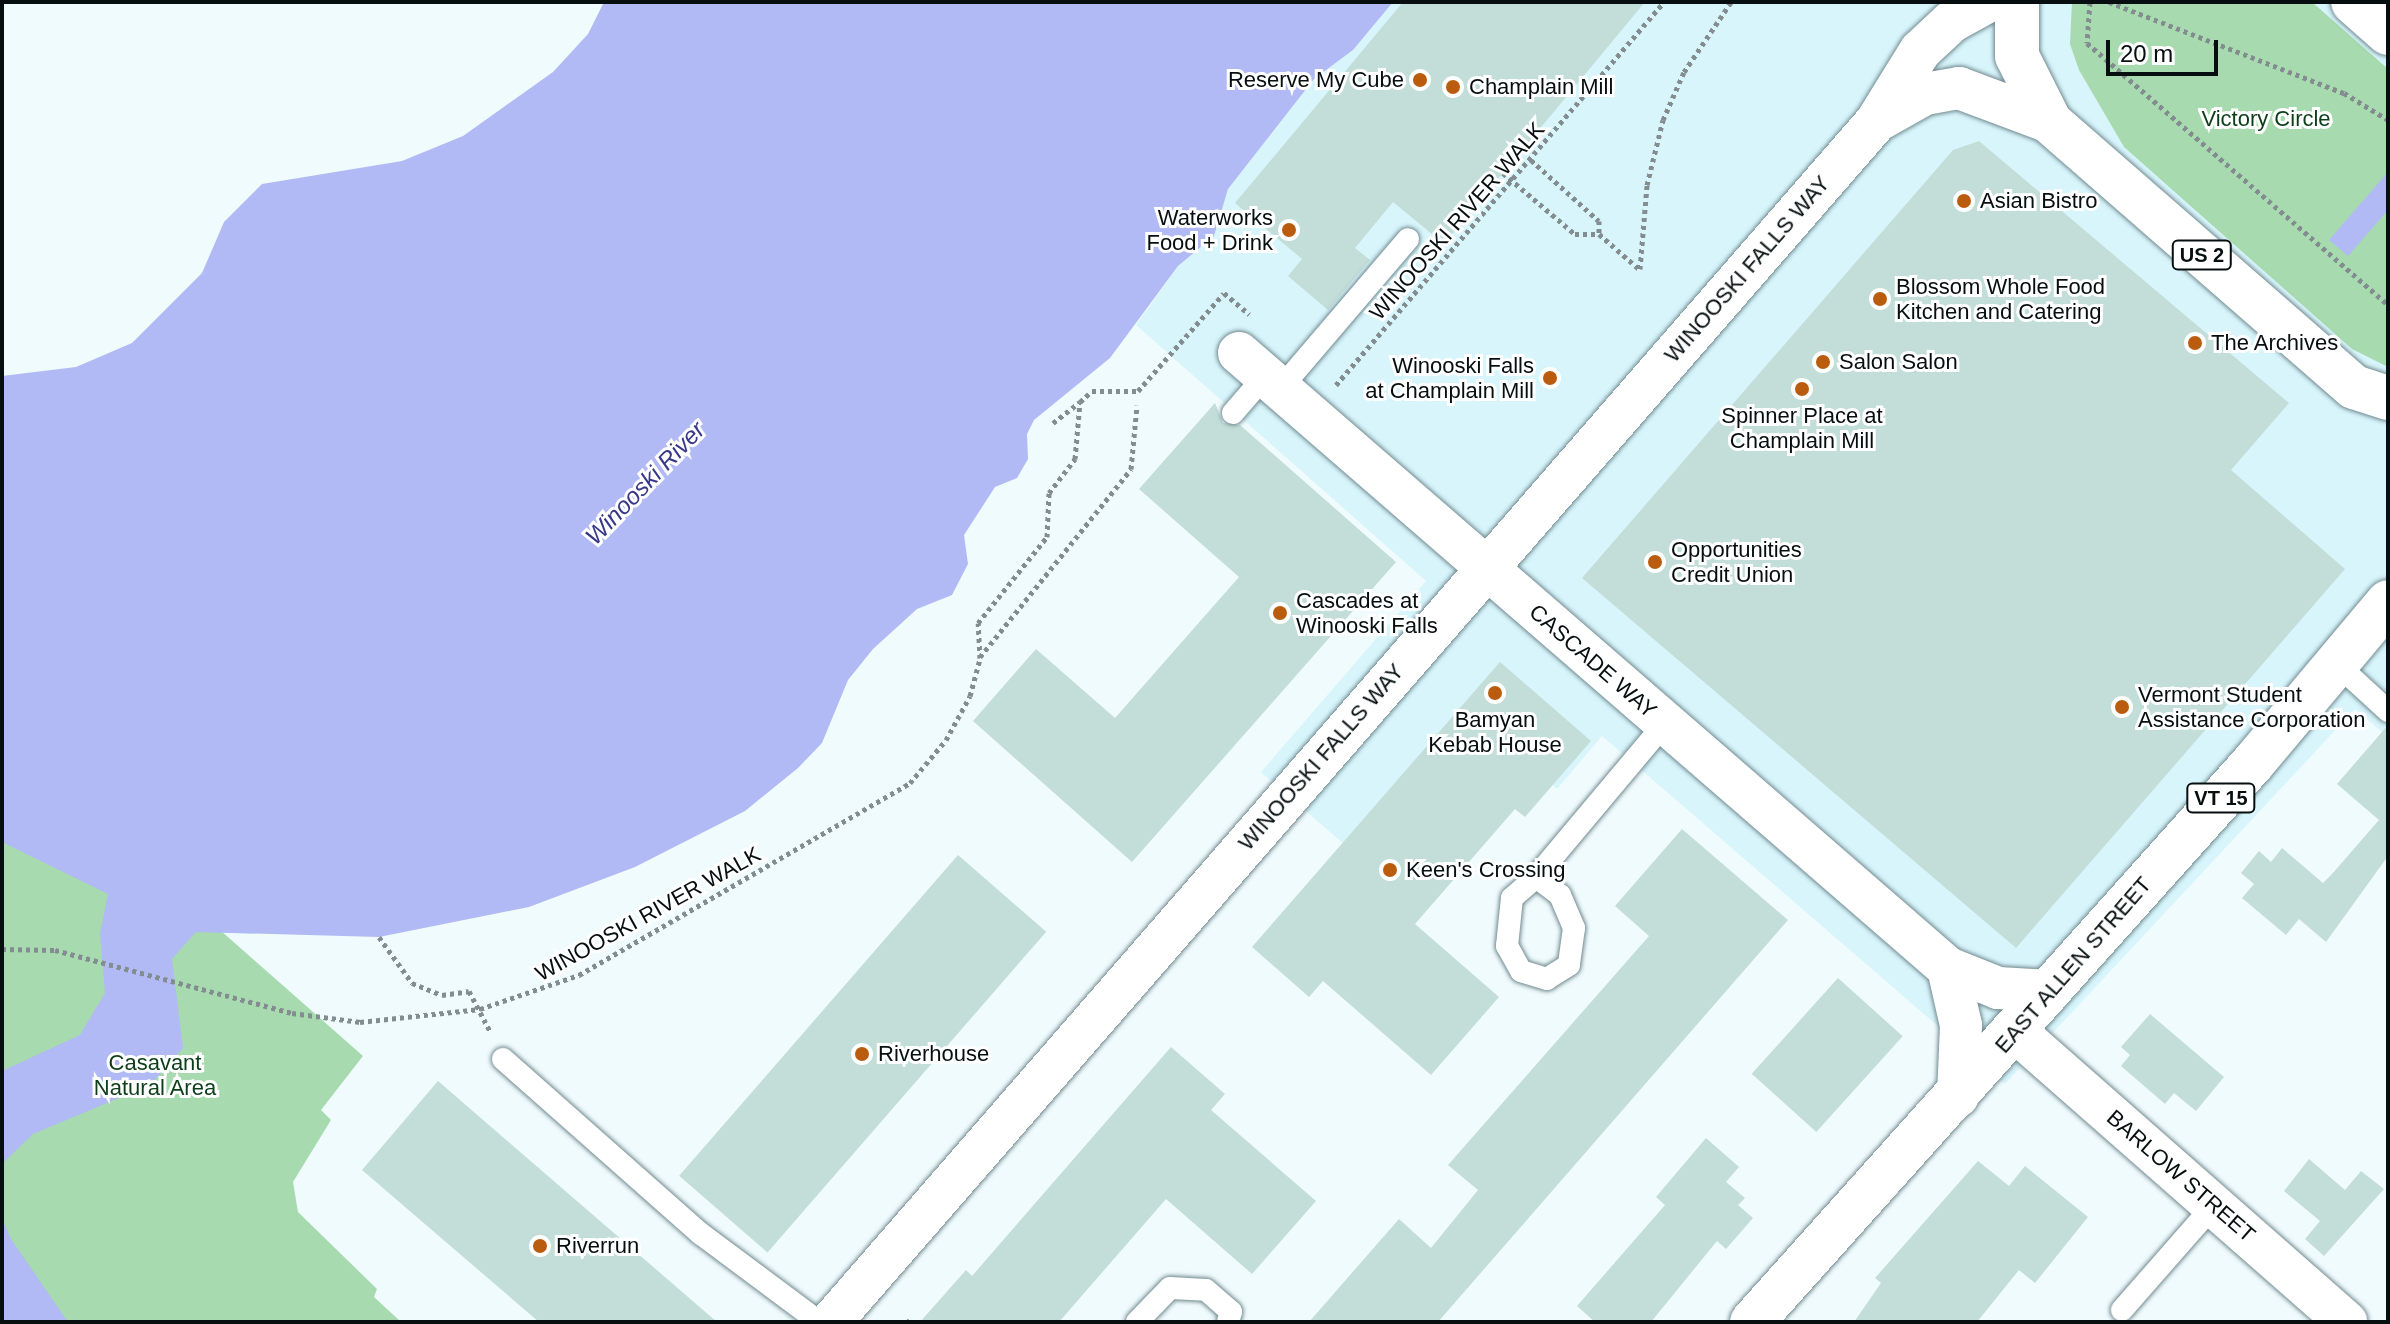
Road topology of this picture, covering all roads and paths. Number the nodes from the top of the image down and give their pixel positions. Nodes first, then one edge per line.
1 (1664, 2) edge
2 (1731, 2) edge
3 (1987, 2) edge
4 (2017, 2) edge
5 (2090, 2) edge
6 (2109, 2) edge
7 (2353, 2) edge
8 (2128, 5) edge
9 (2388, 33) edge
10 (2388, 120) edge
11 (1876, 122) junction
12 (2050, 122) junction
13 (1531, 160) junction
14 (1503, 173) dead end
15 (1599, 234) junction
16 (1408, 239) dead end
17 (1224, 293) dead end
18 (2388, 305) edge
19 (1261, 373) junction
20 (1336, 386) dead end
21 (2371, 392) edge
22 (1080, 402) junction
23 (1137, 405) dead end
24 (1233, 413) dead end
25 (1053, 423) dead end
26 (2388, 431) edge
27 (1486, 569) junction
28 (2388, 602) edge
29 (980, 658) junction
30 (2338, 665) junction
31 (2388, 711) edge
32 (1665, 723) junction
33 (1536, 877) dead end
34 (379, 937) dead end
35 (2, 949) edge
36 (1948, 968) junction
37 (2050, 991) junction
38 (480, 1009) junction
39 (2015, 1031) junction
40 (503, 1059) dead end
41 (1958, 1096) junction
42 (2214, 1205) junction
43 (2122, 1310) dead end
44 (819, 1322) edge
45 (831, 1322) edge
46 (1137, 1322) edge
47 (1228, 1322) edge
48 (1752, 1322) edge
49 (2346, 1322) edge

1 - 13 path, WINOOSKI RIVER WALK
2 - 15 path
3 - 11 street, WINOOSKI FALLS WAY
4 - 12 main road, US 2
5 - 18 path
6 - 8 path
7 - 9 main road
8 - 10 path
11 - 12 street, WINOOSKI FALLS WAY
11 - 27 street, WINOOSKI FALLS WAY
12 - 21 main road, US 2
13 - 15 path
13 - 20 path, WINOOSKI RIVER WALK
14 - 15 path, bridge
16 - 19 lane
17 - 22 path
19 - 24 lane
19 - 27 street, CASCADE WAY
21 - 26 main road
22 - 25 path
22 - 29 path, WINOOSKI RIVER WALK
23 - 29 path, WINOOSKI RIVER WALK
27 - 32 street, CASCADE WAY
27 - 45 street, WINOOSKI FALLS WAY
28 - 30 main road, EAST ALLEN STREET / VT 15
29 - 38 path, WINOOSKI RIVER WALK
30 - 31 lane
30 - 37 main road, EAST ALLEN STREET / VT 15
32 - 33 lane
32 - 36 street, CASCADE WAY
34 - 38 path
35 - 38 path, WINOOSKI RIVER WALK
36 - 37 street, CASCADE WAY
36 - 41 street
37 - 39 main road, EAST ALLEN STREET / VT 15
39 - 41 main road, EAST ALLEN STREET / VT 15
39 - 42 street, BARLOW STREET
40 - 44 lane
41 - 48 main road, EAST ALLEN STREET / VT 15
42 - 43 lane
42 - 49 street, BARLOW STREET
46 - 47 lane

